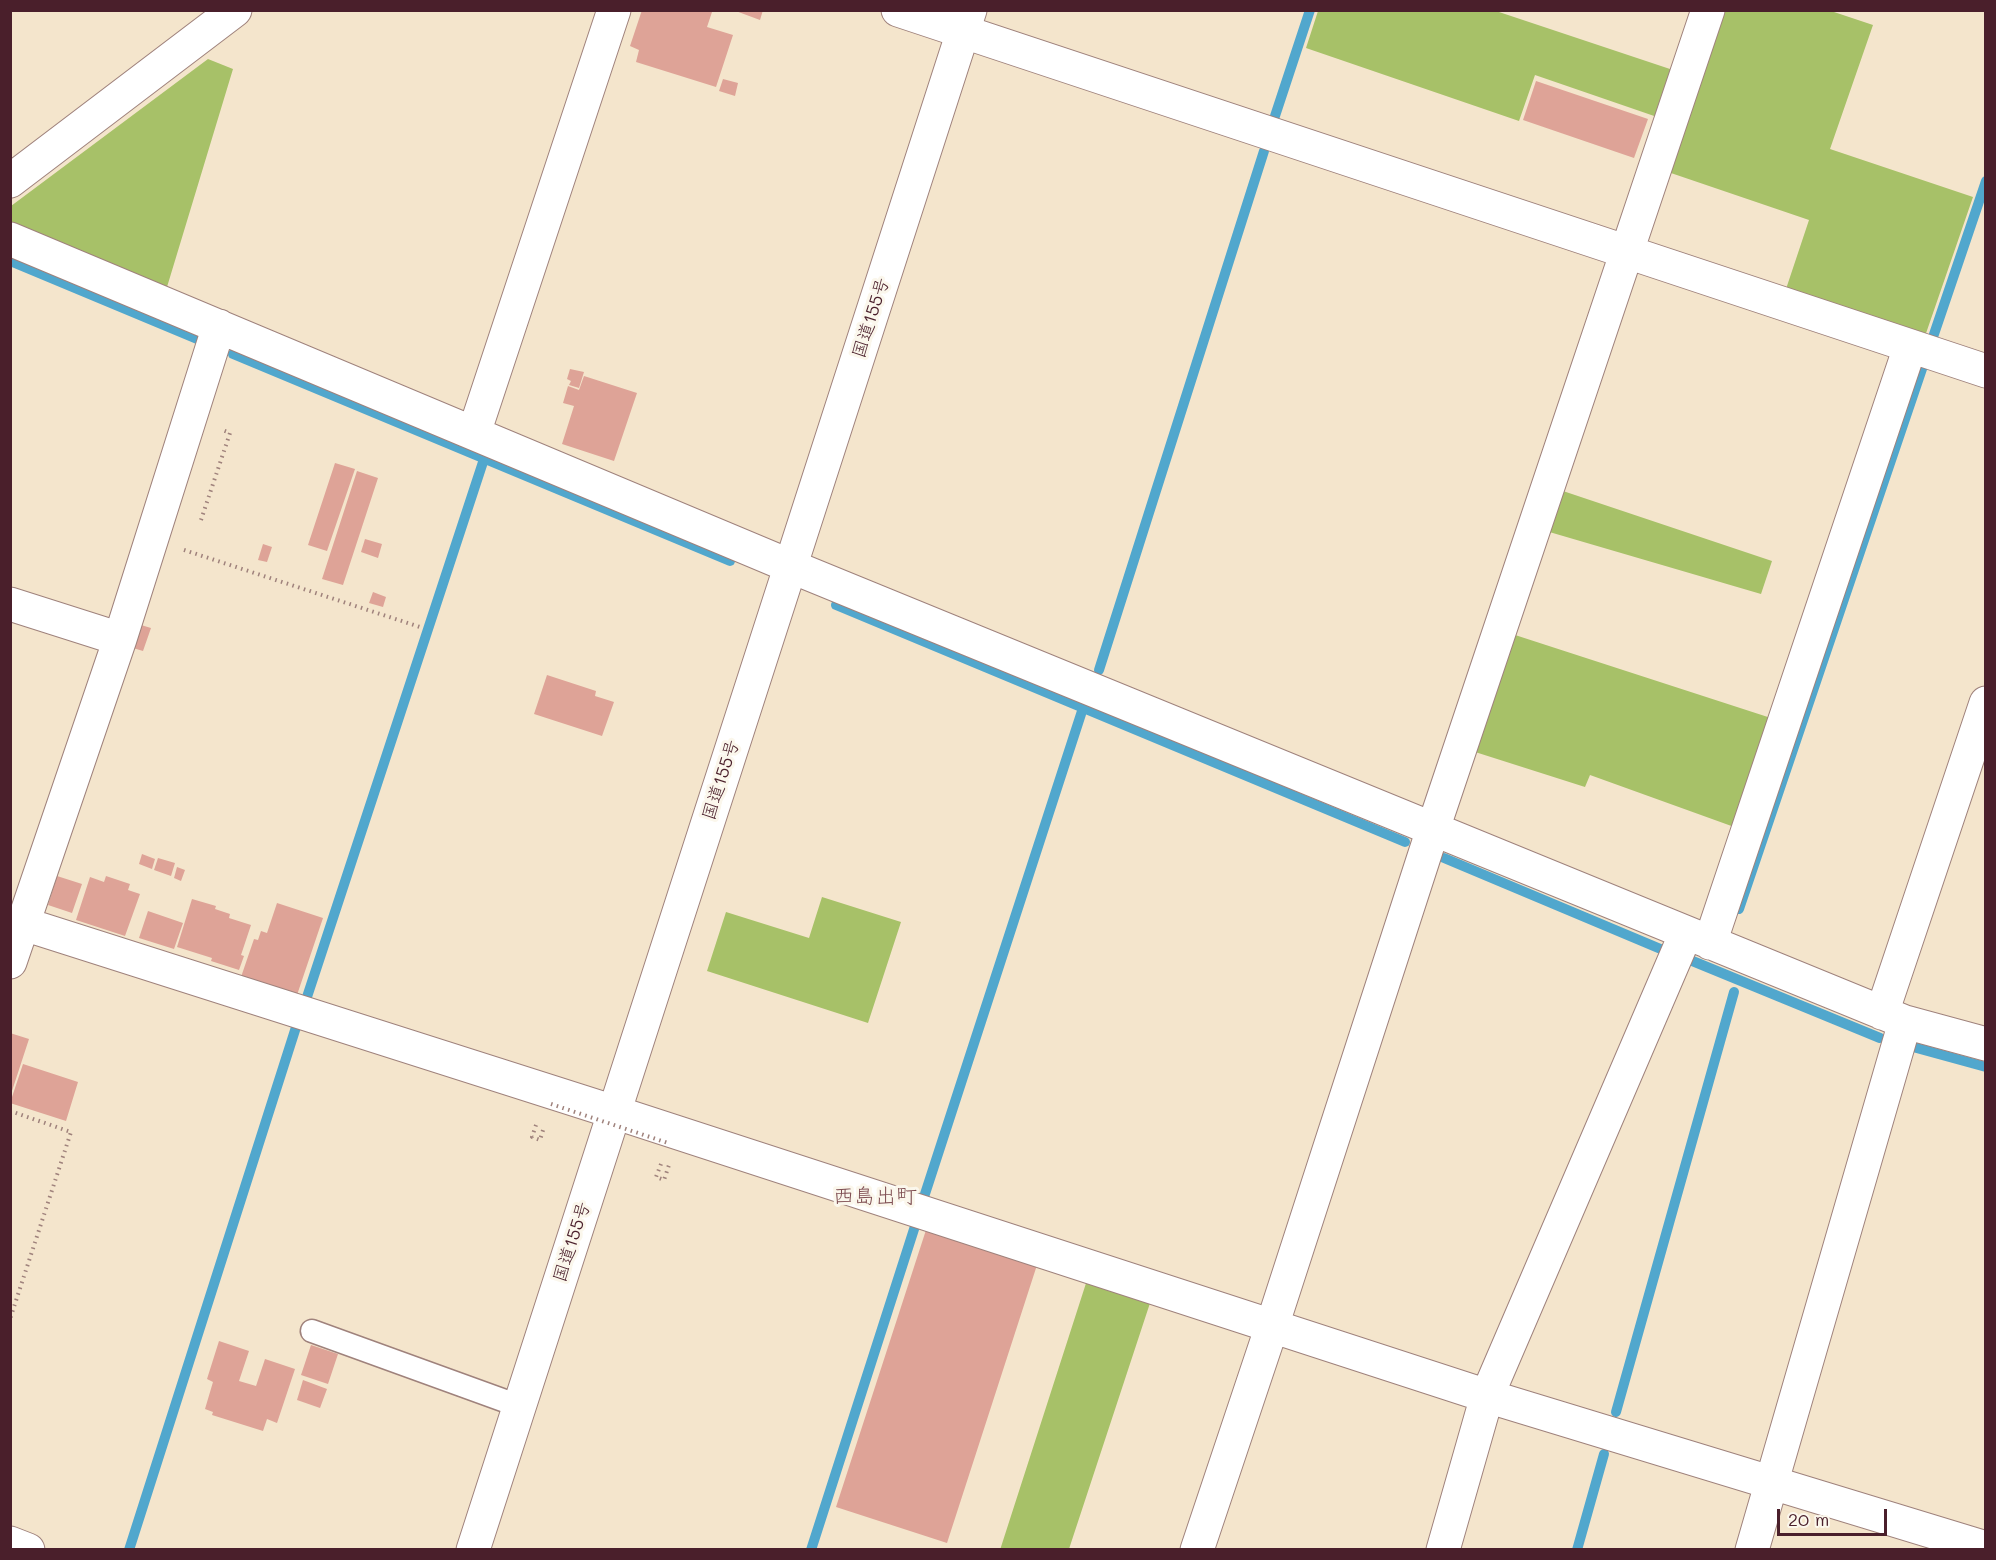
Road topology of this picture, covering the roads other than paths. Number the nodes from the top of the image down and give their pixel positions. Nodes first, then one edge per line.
1 (235, 10) edge
2 (614, 10) edge
3 (898, 10) edge
4 (1708, 10) edge
5 (967, 22) edge
6 (10, 181) edge
7 (10, 239) edge
8 (1627, 252) junction
9 (219, 326) junction
10 (1910, 347) junction
11 (1986, 371) edge
12 (474, 433) junction
13 (790, 566) junction
14 (10, 604) edge
15 (120, 639) junction
16 (1986, 703) edge
17 (1434, 829) junction
18 (24, 924) junction
19 (1698, 938) junction
20 (10, 962) edge
21 (1893, 1018) junction
22 (1986, 1044) edge
23 (614, 1112) junction
24 (1272, 1326) junction
25 (312, 1331) dead end
26 (1487, 1396) junction
27 (519, 1406) junction
28 (1772, 1483) junction
29 (10, 1543) edge
30 (1986, 1548) edge
31 (28, 1550) edge
32 (473, 1550) edge
33 (1197, 1550) edge
34 (1443, 1550) edge
35 (1752, 1550) edge

1 - 6 main road
2 - 12 main road
3 - 5 main road
4 - 8 main road
5 - 8 main road
5 - 13 main road, 国道155号
7 - 9 main road
8 - 10 main road
8 - 17 main road
9 - 12 main road
9 - 15 main road
10 - 11 main road
10 - 19 main road
12 - 13 main road
13 - 17 main road
13 - 23 main road, 国道155号
14 - 15 main road
15 - 18 main road
16 - 21 main road
17 - 19 main road
17 - 24 main road
18 - 20 main road
18 - 23 main road
19 - 21 main road
19 - 26 main road
21 - 22 main road
21 - 28 main road
23 - 24 main road
23 - 27 main road, 国道155号
24 - 26 main road
24 - 33 main road
25 - 27 lane
26 - 28 main road
26 - 34 main road
27 - 32 main road, 国道155号
28 - 30 main road
28 - 35 main road
29 - 31 main road

